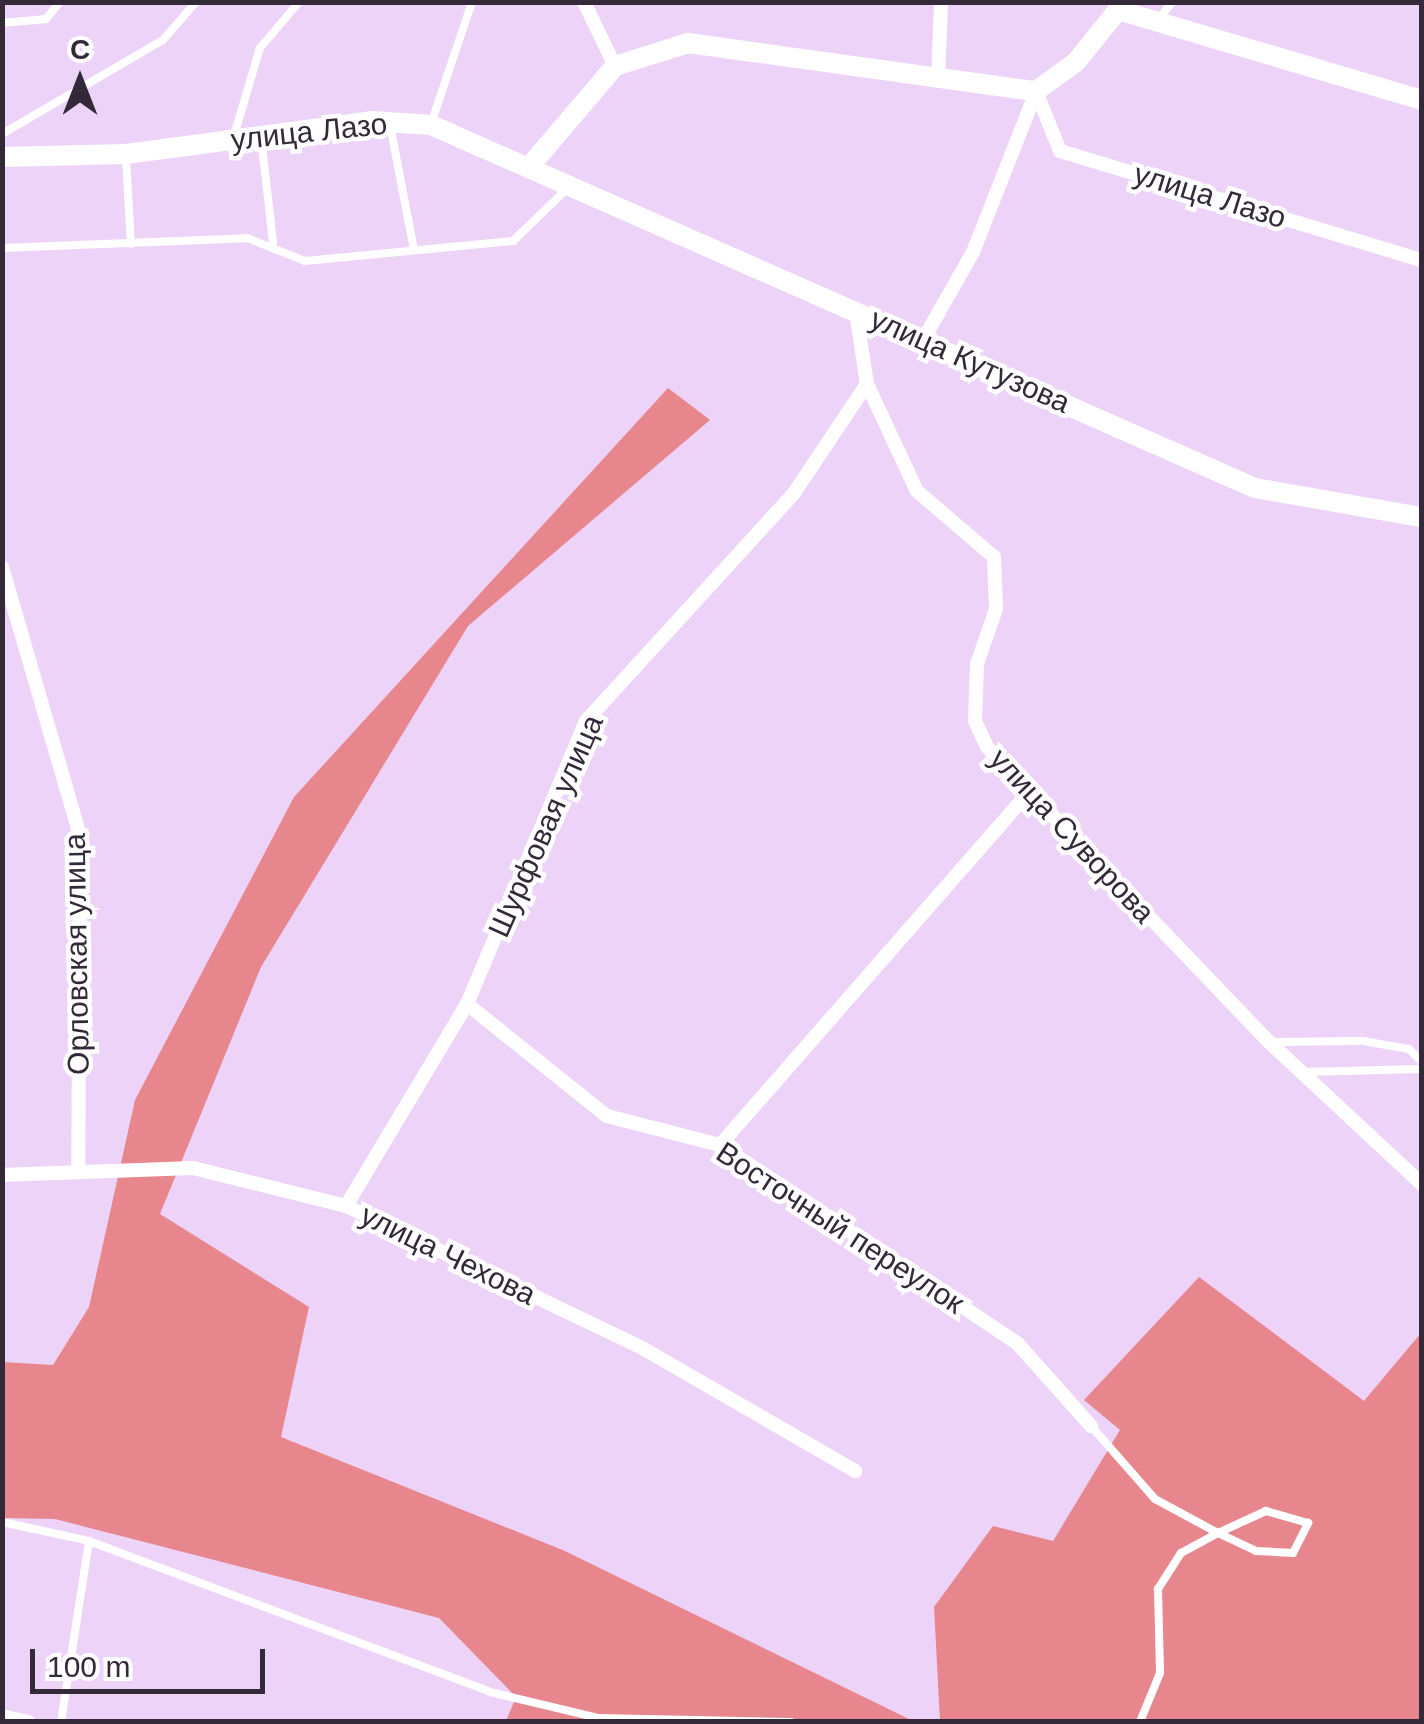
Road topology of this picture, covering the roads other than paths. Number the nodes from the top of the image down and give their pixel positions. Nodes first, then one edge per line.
1 (60, 2) edge
2 (196, 2) edge
3 (299, 2) edge
4 (472, 2) edge
5 (584, 2) edge
6 (941, 2) edge
7 (1172, 2) edge
8 (1120, 6) edge
9 (1156, 21) junction
10 (2, 22) edge
11 (615, 66) junction
12 (938, 81) junction
13 (1036, 91) junction
14 (1422, 100) edge
15 (389, 121) junction
16 (431, 125) junction
17 (2, 134) edge
18 (261, 136) junction
19 (233, 140) junction
20 (126, 154) junction
21 (2, 157) edge
22 (530, 166) junction
23 (571, 185) junction
24 (273, 242) junction
25 (131, 244) junction
26 (2, 248) edge
27 (414, 250) junction
28 (1422, 260) edge
29 (856, 312) junction
30 (922, 340) junction
31 (867, 384) junction
32 (1421, 510) edge
33 (2, 567) edge
34 (1028, 794) junction
35 (467, 1004) junction
36 (1269, 1042) junction
37 (1422, 1062) edge
38 (1422, 1070) edge
39 (1301, 1072) junction
40 (720, 1145) junction
41 (1415, 1170) edge
42 (78, 1171) junction
43 (2, 1174) edge
44 (1422, 1184) edge
45 (346, 1206) junction
46 (1090, 1426) joint
47 (855, 1471) dead end
48 (2, 1522) edge
49 (1218, 1533) junction
50 (88, 1541) junction
51 (2, 1716) edge
52 (28, 1722) edge
53 (61, 1722) edge
54 (792, 1722) edge
55 (1140, 1722) edge

1 - 10 lane
2 - 17 lane
3 - 19 lane
4 - 16 lane
5 - 11 street
6 - 12 street
7 - 9 lane
8 - 9 street
8 - 13 street
9 - 14 street
11 - 12 street
11 - 22 street
12 - 13 street
13 - 28 street, улица Лазо
13 - 30 street
15 - 16 street, улица Лазо
15 - 18 street, улица Лазо
15 - 27 lane
16 - 22 street, улица Лазо
18 - 19 street, улица Лазо
18 - 24 lane
19 - 20 street, улица Лазо
20 - 21 street, улица Лазо
20 - 25 lane
22 - 23 street, улица Кутузова
23 - 27 lane
23 - 29 street, улица Кутузова
24 - 25 lane
24 - 27 lane
25 - 26 lane
29 - 30 street, улица Кутузова
29 - 31 street, улица Суворова
30 - 32 street, улица Кутузова
31 - 34 street, улица Суворова
31 - 35 street, Шурфовая улица
33 - 42 street, Орловская улица
34 - 36 street, улица Суворова
34 - 40 street
35 - 40 street, Восточный переулок
35 - 45 street, Шурфовая улица
36 - 37 lane
36 - 39 street, улица Суворова
38 - 39 lane
39 - 41 street, улица Суворова
40 - 46 street, Восточный переулок
41 - 44 street, улица Суворова
42 - 43 street, улица Чехова
42 - 45 street, улица Чехова
45 - 47 street, улица Чехова
46 - 49 lane
48 - 50 lane
49 - 49 lane
49 - 55 lane
50 - 53 lane
50 - 54 lane
51 - 52 street

